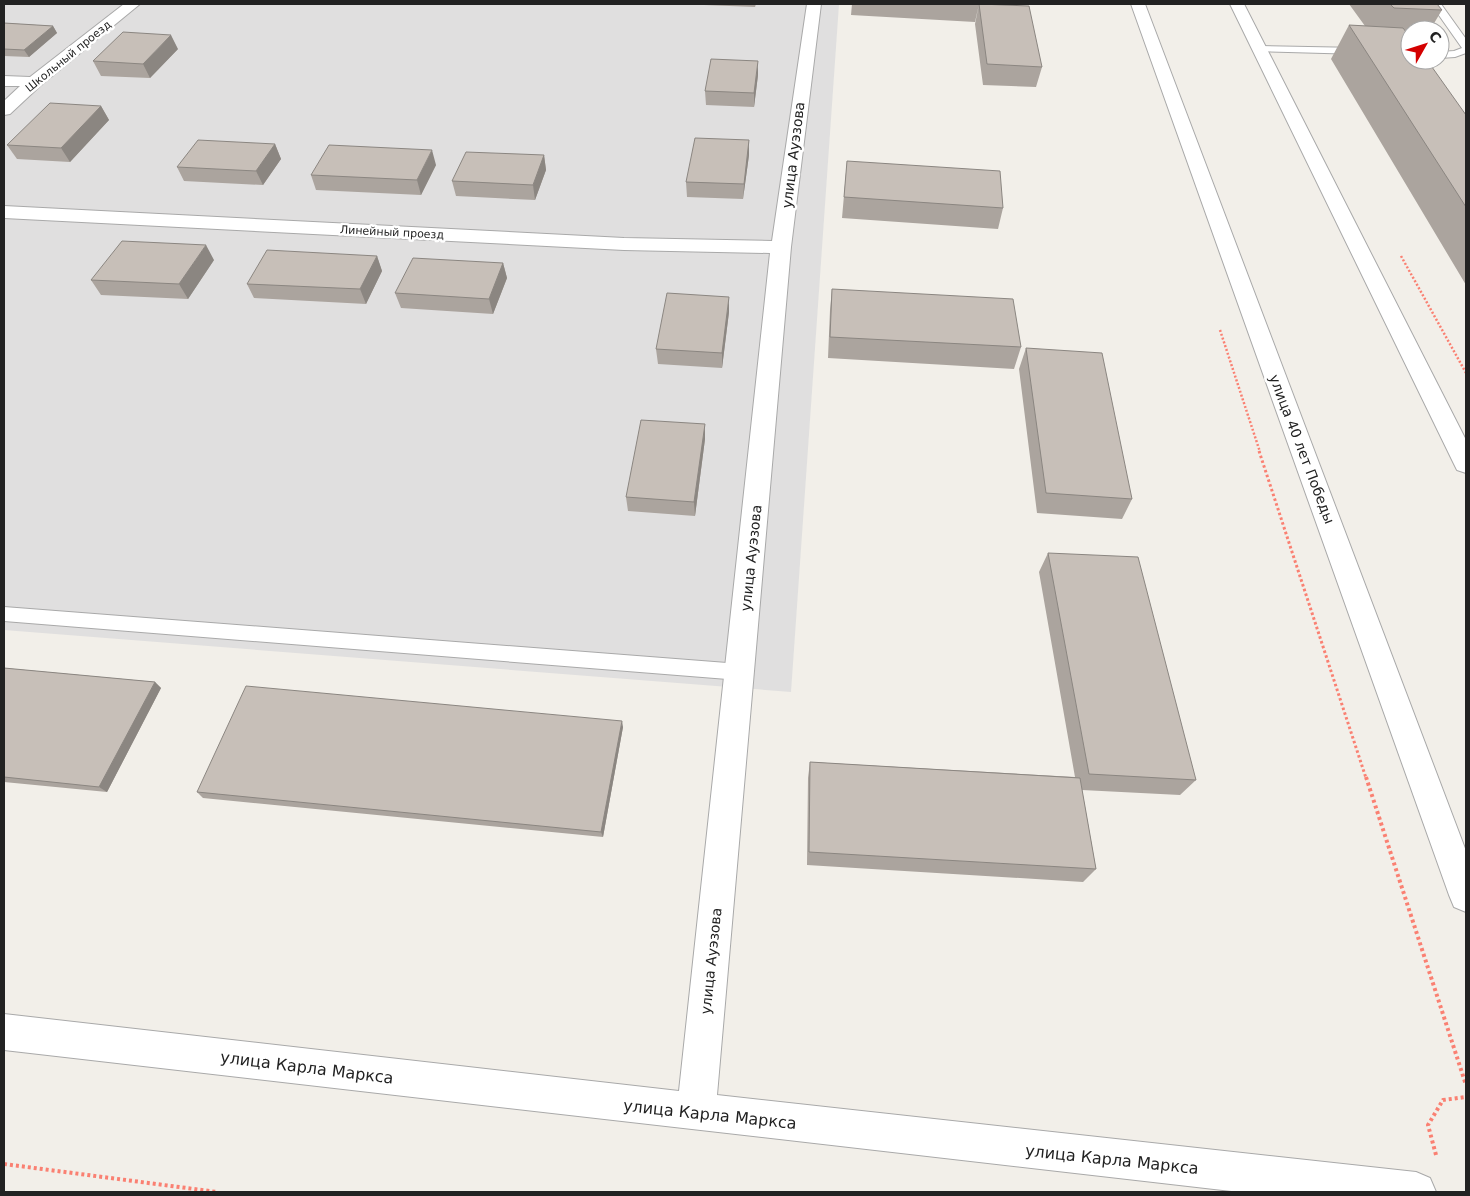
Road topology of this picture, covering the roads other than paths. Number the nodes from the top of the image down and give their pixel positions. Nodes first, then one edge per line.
1 (133, 4) edge
2 (814, 4) edge
3 (1138, 4) edge
4 (1236, 4) edge
5 (1436, 4) edge
6 (1466, 48) edge
7 (1259, 49) junction
8 (1372, 52) edge
9 (1450, 54) edge
10 (4, 81) edge
11 (34, 82) junction
12 (4, 110) edge
13 (4, 212) edge
14 (781, 247) junction
15 (1466, 464) edge
16 (4, 614) edge
17 (740, 672) junction
18 (1466, 895) edge
19 (4, 1032) edge
20 (696, 1112) junction
21 (1427, 1178) edge

1 - 11 street, Школьный проезд
2 - 14 street, улица Ауэзова
3 - 18 street, улица 40 лет Победы
4 - 7 street
5 - 6 lane
6 - 9 lane
7 - 8 lane
7 - 15 street
10 - 11 street
11 - 12 street, Школьный проезд
13 - 14 street, Линейный проезд
14 - 17 street, улица Ауэзова
16 - 17 lane
17 - 20 street, улица Ауэзова
19 - 20 street, улица Карла Маркса
20 - 21 street, улица Карла Маркса

